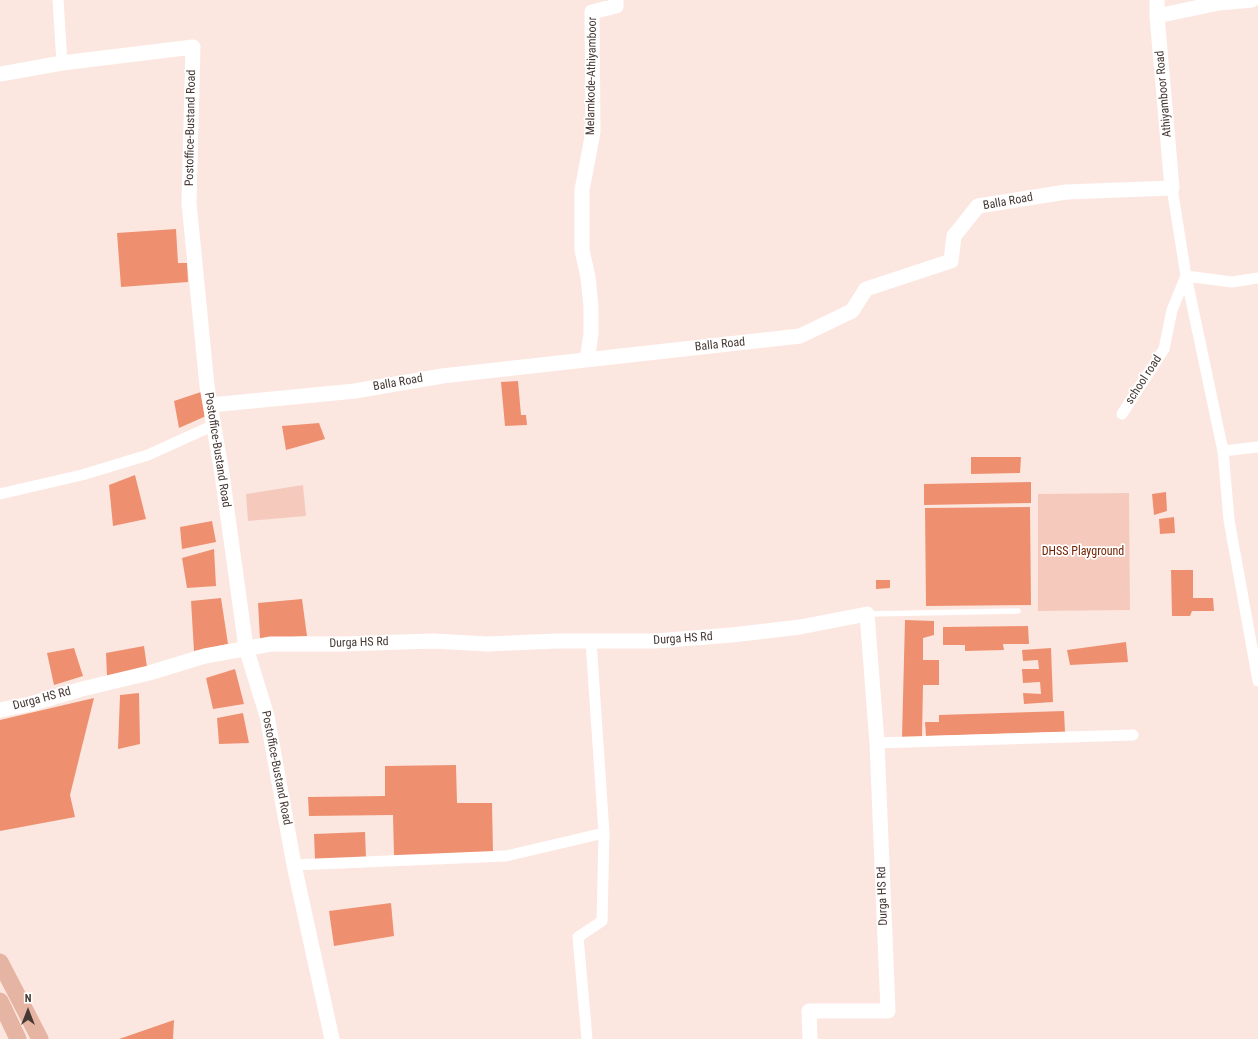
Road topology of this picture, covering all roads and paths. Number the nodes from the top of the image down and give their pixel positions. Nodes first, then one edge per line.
1 (58, 0) edge
2 (616, 0) edge
3 (1157, 0) edge
4 (1252, 0) edge
5 (1157, 16) junction
6 (62, 63) junction
7 (0, 74) edge
8 (1172, 188) junction
9 (1186, 276) junction
10 (1258, 278) edge
11 (587, 360) junction
12 (211, 405) junction
13 (1122, 414) dead end
14 (214, 425) junction
15 (1258, 447) edge
16 (1223, 451) junction
17 (0, 494) edge
18 (1018, 611) dead end
19 (866, 614) junction
20 (591, 641) junction
21 (246, 648) junction
22 (1258, 681) edge
23 (0, 710) edge
24 (1133, 735) dead end
25 (877, 743) junction
26 (604, 833) junction
27 (294, 865) junction
28 (0, 962) edge
29 (0, 1001) edge
30 (18, 1039) edge
31 (40, 1039) edge
32 (332, 1039) edge
33 (587, 1039) edge
34 (810, 1039) edge

1 - 6 street
2 - 11 street, Melamkode-Athiyamboor
3 - 5 street, Athiyamboor Road
4 - 5 street
5 - 8 street, Athiyamboor Road
6 - 7 street, Postoffice-Bustand Road
6 - 12 street, Postoffice-Bustand Road
8 - 9 street
8 - 11 street, Balla Road
9 - 10 street
9 - 13 street, school road
9 - 16 street
11 - 12 street, Balla Road
12 - 14 street, Postoffice-Bustand Road
14 - 17 street
14 - 21 street, Postoffice-Bustand Road
15 - 16 street
16 - 22 street
18 - 19 lane
19 - 20 street, Durga HS Rd
19 - 25 street, Durga HS Rd
20 - 21 street, Durga HS Rd
20 - 26 street
21 - 23 street, Durga HS Rd
21 - 27 street, Postoffice-Bustand Road
24 - 25 street
25 - 34 street, Durga HS Rd
26 - 27 street
26 - 33 street
27 - 32 street, Postoffice-Bustand Road
28 - 31 main road
29 - 30 main road

